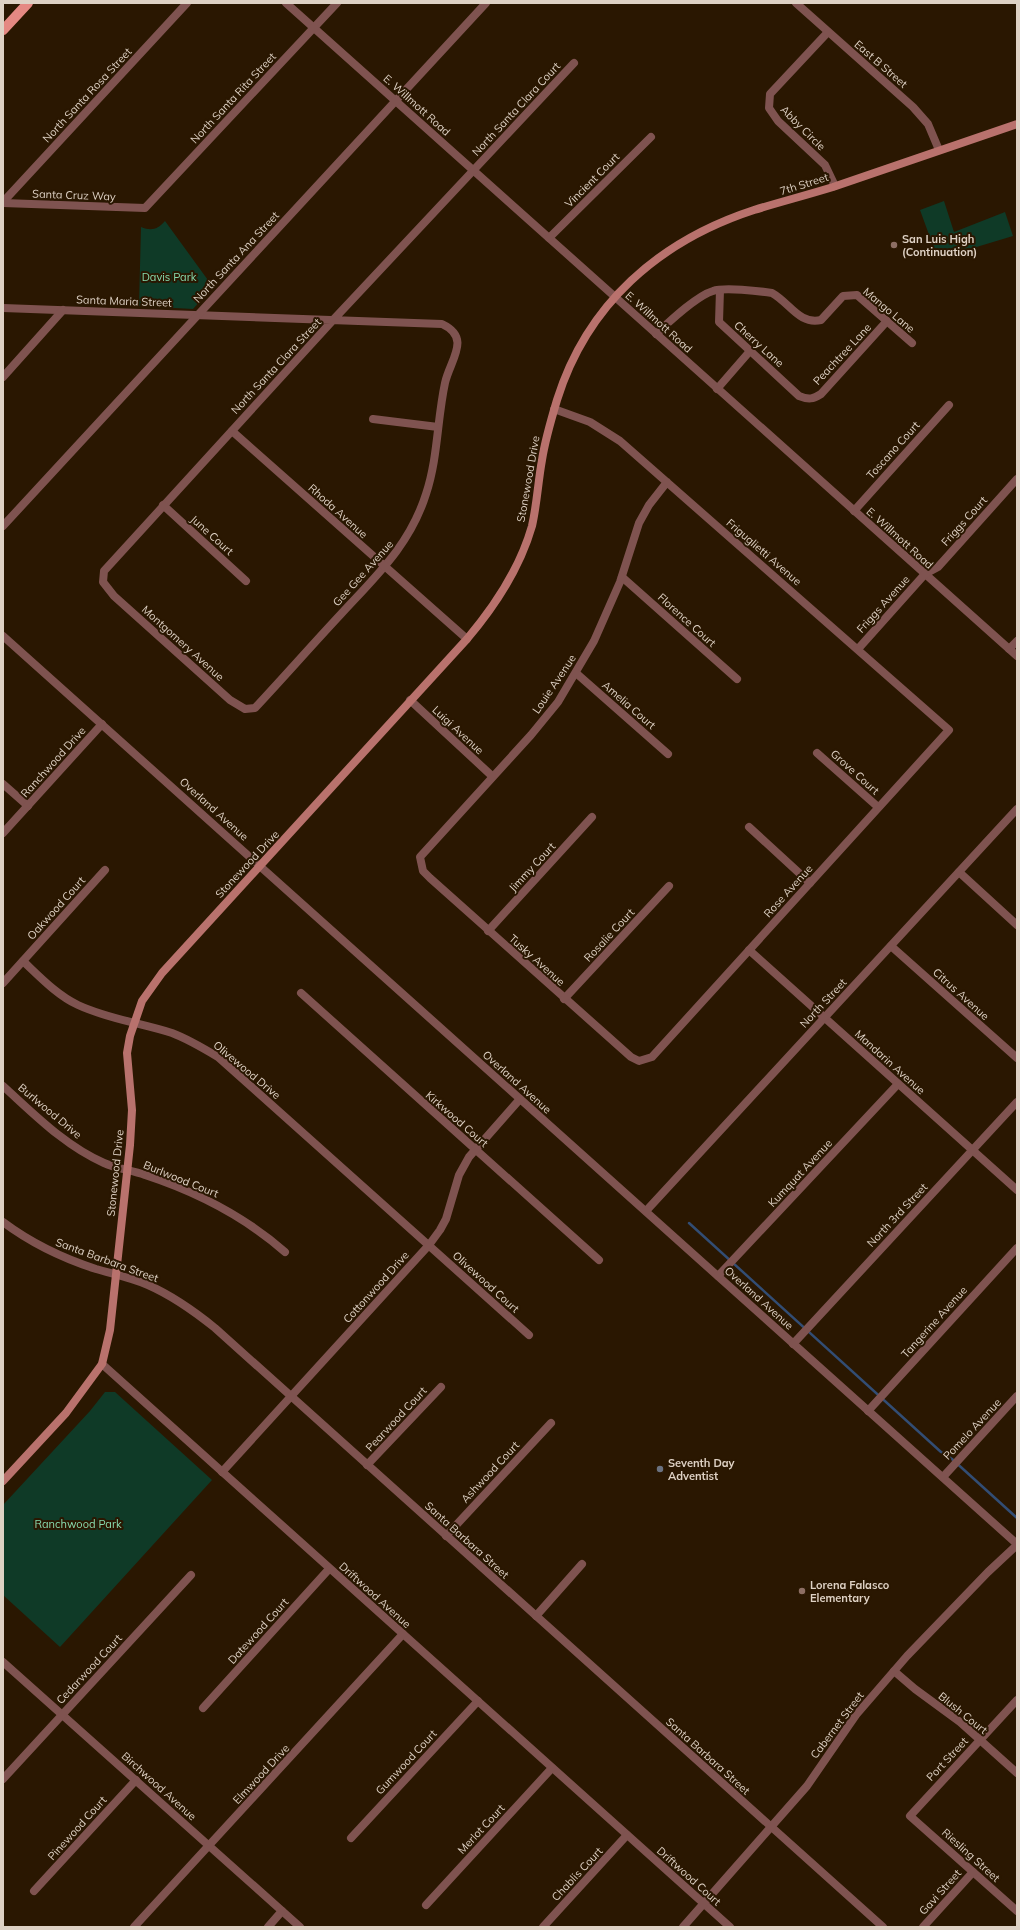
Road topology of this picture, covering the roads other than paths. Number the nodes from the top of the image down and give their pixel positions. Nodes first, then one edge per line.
1 (28, 3) edge
2 (187, 3) edge
3 (286, 3) edge
4 (337, 3) edge
5 (486, 3) edge
6 (799, 4) edge
7 (314, 28) junction
8 (3, 30) edge
9 (828, 32) junction
10 (574, 63) dead end
11 (396, 101) junction
12 (1017, 124) edge
13 (651, 137) dead end
14 (939, 150) junction
15 (473, 170) junction
16 (835, 186) junction
17 (3, 202) edge
18 (145, 208) joint
19 (549, 238) junction
20 (720, 290) junction
21 (615, 297) junction
22 (3, 308) edge
23 (63, 310) junction
24 (198, 315) junction
25 (334, 319) junction
26 (887, 322) junction
27 (456, 334) joint
28 (656, 334) junction
29 (912, 343) dead end
30 (750, 351) junction
31 (3, 377) edge
32 (717, 389) junction
33 (812, 399) joint
34 (949, 405) dead end
35 (554, 409) junction
36 (373, 419) dead end
37 (438, 427) junction
38 (232, 431) junction
39 (1017, 479) edge
40 (667, 482) junction
41 (163, 505) junction
42 (854, 511) junction
43 (3, 526) edge
44 (385, 567) junction
45 (925, 574) junction
46 (622, 577) junction
47 (246, 581) dead end
48 (103, 582) joint
49 (3, 636) edge
50 (467, 639) junction
51 (1017, 641) edge
52 (858, 649) junction
53 (1009, 649) junction
54 (1017, 656) edge
55 (576, 673) junction
56 (738, 679) dead end
57 (410, 700) junction
58 (255, 708) joint
59 (102, 724) junction
60 (948, 730) joint
61 (817, 753) dead end
62 (668, 754) dead end
63 (492, 776) junction
64 (3, 784) edge
65 (28, 806) junction
66 (878, 807) junction
67 (1017, 809) edge
68 (592, 817) dead end
69 (749, 827) dead end
70 (3, 833) edge
71 (260, 866) junction
72 (106, 870) dead end
73 (423, 871) joint
74 (959, 872) junction
75 (810, 883) junction
76 (669, 886) dead end
77 (1017, 925) edge
78 (488, 931) junction
79 (891, 946) junction
80 (749, 950) junction
81 (23, 961) junction
82 (3, 983) edge
83 (300, 993) dead end
84 (564, 999) junction
85 (824, 1018) junction
86 (133, 1023) junction
87 (1017, 1058) edge
88 (639, 1061) joint
89 (898, 1084) junction
90 (3, 1086) edge
91 (520, 1099) junction
92 (1017, 1102) edge
93 (475, 1149) junction
94 (973, 1150) junction
95 (127, 1170) junction
96 (1017, 1190) edge
97 (646, 1211) junction
98 (3, 1222) edge
99 (429, 1245) junction
100 (1017, 1248) edge
101 (285, 1252) dead end
102 (599, 1260) dead end
103 (116, 1275) junction
104 (718, 1276) junction
105 (529, 1335) dead end
106 (793, 1344) junction
107 (102, 1364) junction
108 (441, 1387) dead end
109 (1017, 1396) edge
110 (291, 1398) junction
111 (868, 1411) junction
112 (550, 1423) dead end
113 (367, 1466) junction
114 (222, 1472) junction
115 (942, 1477) junction
116 (3, 1481) edge
117 (446, 1536) junction
118 (1017, 1544) edge
119 (582, 1564) dead end
120 (329, 1569) junction
121 (191, 1575) dead end
122 (536, 1616) junction
123 (403, 1634) junction
124 (3, 1662) edge
125 (894, 1671) junction
126 (1017, 1700) edge
127 (478, 1701) junction
128 (203, 1708) dead end
129 (62, 1714) junction
130 (980, 1740) junction
131 (552, 1768) junction
132 (1017, 1773) edge
133 (3, 1779) edge
134 (136, 1780) junction
135 (910, 1816) joint
136 (772, 1828) junction
137 (627, 1835) junction
138 (351, 1838) dead end
139 (634, 1841) joint
140 (210, 1846) junction
141 (973, 1872) junction
142 (34, 1891) dead end
143 (704, 1904) junction
144 (426, 1905) dead end
145 (282, 1911) junction
146 (1017, 1911) edge
147 (134, 1927) edge
148 (268, 1927) edge
149 (300, 1927) edge
150 (542, 1927) edge
151 (683, 1927) edge
152 (730, 1927) edge
153 (883, 1927) edge
154 (923, 1927) edge

1 - 8 main road
2 - 17 street, North Santa Rosa Street
3 - 7 street, E. Willmott Road
4 - 7 street, North Santa Rita Street
5 - 11 street, North Santa Ana Street
6 - 9 street, East B Street
7 - 11 street, E. Willmott Road
7 - 18 street, North Santa Rita Street
9 - 14 street, East B Street
9 - 16 street, Abby Circle
10 - 15 street, North Santa Clara Court
11 - 15 street, E. Willmott Road
11 - 24 street, North Santa Ana Street
12 - 14 street, 7th Street
13 - 19 street, Vincient Court
14 - 16 street, 7th Street
15 - 19 street, E. Willmott Road
15 - 25 street, North Santa Clara Street
16 - 21 street, 7th Street
17 - 18 street, Santa Cruz Way
19 - 21 street, E. Willmott Road
20 - 26 street, Mango Lane
20 - 28 street
20 - 30 street, Cherry Lane
21 - 28 street, E. Willmott Road
21 - 35 street, Stonewood Drive
22 - 23 street, Santa Maria Street
23 - 24 street, Santa Maria Street
23 - 31 street
24 - 25 street, Santa Maria Street
24 - 43 street, North Santa Ana Street
25 - 27 street, Santa Maria Street
25 - 38 street, North Santa Clara Street
26 - 29 street, Mango Lane
26 - 33 street, Peachtree Lane
27 - 37 street, Gee Gee Avenue
28 - 32 street, E. Willmott Road
30 - 32 street
30 - 33 street, Cherry Lane
32 - 42 street, E. Willmott Road
34 - 42 street, Toscano Court
35 - 40 street, Friguglietti Avenue
35 - 50 street, Stonewood Drive
36 - 37 street
37 - 44 street, Gee Gee Avenue
38 - 41 street, North Santa Clara Street
38 - 44 street, Rhoda Avenue
39 - 45 street, Friggs Court
40 - 46 street, Louie Avenue
40 - 52 street, Friguglietti Avenue
41 - 47 street, June Court
41 - 48 street, North Santa Clara Street
42 - 45 street, E. Willmott Road
44 - 50 street, Rhoda Avenue
44 - 58 street, Gee Gee Avenue
45 - 52 street, Friggs Avenue
45 - 53 street, E. Willmott Road
46 - 55 street, Louie Avenue
46 - 56 street, Florence Court
48 - 58 street, Montgomery Avenue
49 - 59 street, Overland Avenue
50 - 57 street, Stonewood Drive
51 - 53 street
52 - 60 street, Friguglietti Avenue
53 - 54 street, E. Willmott Road
55 - 62 street, Amelia Court
55 - 63 street, Louie Avenue
57 - 63 street, Luigi Avenue
57 - 71 street, Stonewood Drive
59 - 65 street, Ranchwood Drive
59 - 71 street, Overland Avenue
60 - 66 street, Rose Avenue
61 - 66 street, Grove Court
63 - 73 street, Louie Avenue
64 - 65 street
65 - 70 street, Ranchwood Drive
66 - 75 street, Rose Avenue
67 - 74 street, North Street
68 - 78 street, Jimmy Court
69 - 75 street
71 - 86 street, Stonewood Drive
71 - 91 street, Overland Avenue
72 - 81 street, Oakwood Court
73 - 78 street, Tusky Avenue
74 - 77 street
74 - 79 street, North Street
75 - 80 street, Rose Avenue
76 - 84 street, Rosalie Court
78 - 84 street, Tusky Avenue
79 - 85 street, North Street
79 - 87 street, Citrus Avenue
80 - 85 street, Mandarin Avenue
80 - 88 street, Rose Avenue
81 - 82 street, Oakwood Court
81 - 86 street, Olivewood Drive
83 - 93 street, Kirkwood Court
84 - 88 street, Tusky Avenue
85 - 89 street, Mandarin Avenue
85 - 97 street, North Street
86 - 95 street, Stonewood Drive
86 - 99 street, Olivewood Drive
89 - 94 street, Mandarin Avenue
89 - 104 street, Kumquat Avenue
90 - 95 street, Burlwood Drive
91 - 93 street, Cottonwood Drive
91 - 97 street, Overland Avenue
92 - 94 street, North 3rd Street
93 - 99 street, Cottonwood Drive
93 - 102 street, Kirkwood Court
94 - 96 street, Mandarin Avenue
94 - 106 street, North 3rd Street
95 - 101 street, Burlwood Court
95 - 103 street, Stonewood Drive
97 - 104 street, Overland Avenue
98 - 103 street, Santa Barbara Street
99 - 105 street, Olivewood Court
99 - 110 street, Cottonwood Drive
100 - 111 street, Tangerine Avenue
103 - 107 street, Stonewood Drive
103 - 110 street, Santa Barbara Street
104 - 106 street, Overland Avenue
106 - 111 street, Overland Avenue
107 - 114 street, Driftwood Avenue
107 - 116 street, Stonewood Drive
108 - 113 street, Pearwood Court
109 - 115 street, Pomelo Avenue
110 - 113 street, Santa Barbara Street
110 - 114 street, Cottonwood Drive
111 - 115 street, Overland Avenue
112 - 117 street, Ashwood Court
113 - 117 street, Santa Barbara Street
114 - 120 street, Driftwood Avenue
115 - 118 street, Overland Avenue
117 - 122 street, Santa Barbara Street
118 - 125 street, Cabernet Street
119 - 122 street
120 - 123 street, Driftwood Avenue
120 - 128 street, Datewood Court
121 - 129 street, Cedarwood Court
122 - 136 street, Santa Barbara Street
123 - 127 street, Driftwood Avenue
123 - 140 street, Elmwood Drive
124 - 129 street, Birchwood Avenue
125 - 130 street, Blush Court
125 - 136 street, Cabernet Street
126 - 130 street, Port Street
127 - 131 street, Driftwood Avenue
127 - 138 street, Gumwood Court
129 - 133 street, Cedarwood Court
129 - 134 street, Birchwood Avenue
130 - 132 street, Blush Court
130 - 135 street, Port Street
131 - 137 street, Driftwood Avenue
131 - 144 street, Merlot Court
134 - 140 street, Birchwood Avenue
134 - 142 street, Pinewood Court
135 - 141 street, Riesling Street
136 - 143 street, Cabernet Street
136 - 153 street, Santa Barbara Street
137 - 139 street, Driftwood Avenue
137 - 150 street, Chablis Court
139 - 143 street, Driftwood Court
140 - 145 street, Birchwood Avenue
140 - 147 street, Elmwood Drive
141 - 146 street, Riesling Street
141 - 154 street, Gavi Street
143 - 151 street, Cabernet Street
143 - 152 street, Driftwood Court
145 - 148 street
145 - 149 street, Birchwood Avenue

